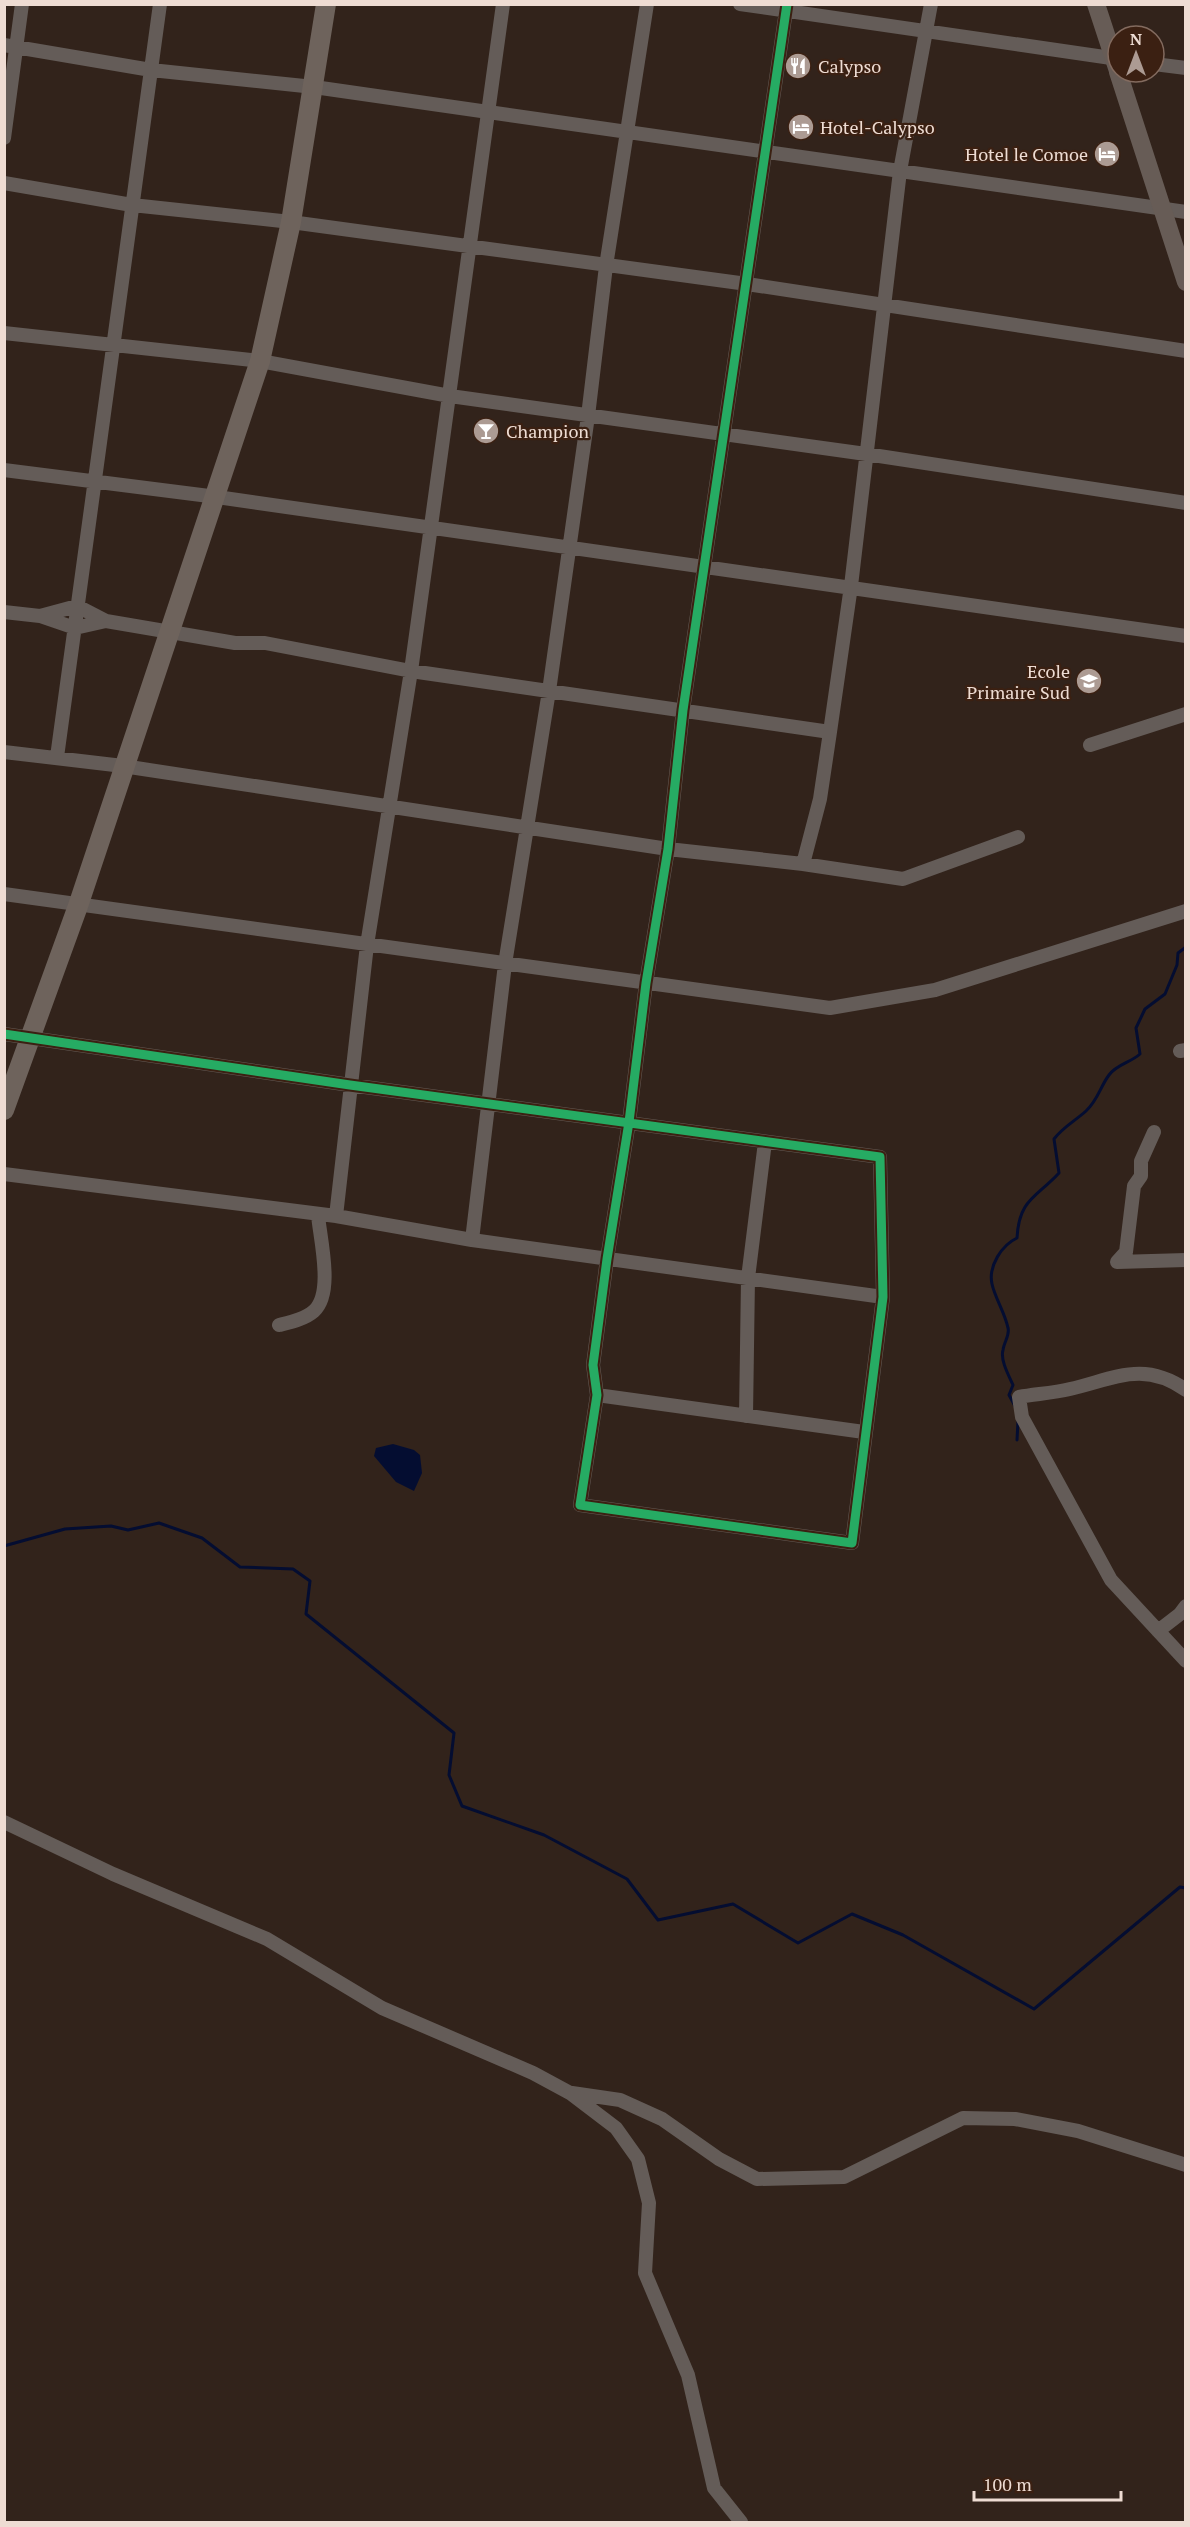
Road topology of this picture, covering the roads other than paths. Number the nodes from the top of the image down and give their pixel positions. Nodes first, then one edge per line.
1 (22, 4) edge
2 (160, 4) edge
3 (326, 4) edge
4 (503, 4) edge
5 (647, 4) edge
6 (740, 4) edge
7 (931, 4) edge
8 (1096, 4) edge
9 (787, 8) edge
10 (927, 31) junction
11 (1106, 33) edge
12 (11, 46) edge
13 (1106, 63) edge
14 (1166, 66) edge
15 (1185, 68) edge
16 (151, 70) junction
17 (1123, 84) edge
18 (314, 87) junction
19 (488, 111) junction
20 (626, 131) junction
21 (4, 138) edge
22 (766, 152) junction
23 (900, 171) junction
24 (4, 183) edge
25 (132, 205) junction
26 (1161, 210) junction
27 (1185, 212) edge
28 (291, 222) junction
29 (468, 247) junction
30 (606, 266) junction
31 (1185, 282) edge
32 (747, 284) junction
33 (884, 304) junction
34 (4, 333) edge
35 (113, 345) junction
36 (1185, 351) edge
37 (260, 361) junction
38 (450, 396) junction
39 (588, 416) junction
40 (723, 435) junction
41 (866, 454) junction
42 (4, 470) edge
43 (94, 483) junction
44 (217, 497) junction
45 (1185, 503) edge
46 (430, 529) junction
47 (570, 548) junction
48 (705, 566) junction
49 (851, 586) junction
50 (77, 606) junction
51 (4, 612) edge
52 (40, 616) junction
53 (106, 621) junction
54 (75, 628) junction
55 (170, 632) junction
56 (1185, 636) edge
57 (411, 671) junction
58 (549, 691) junction
59 (683, 711) junction
60 (1185, 714) edge
61 (830, 732) junction
62 (1090, 744) dead end
63 (4, 752) edge
64 (57, 757) junction
65 (123, 766) junction
66 (390, 807) junction
67 (528, 827) junction
68 (1018, 837) dead end
69 (668, 849) junction
70 (803, 864) junction
71 (4, 894) edge
72 (78, 906) junction
73 (1185, 911) edge
74 (367, 945) junction
75 (506, 964) junction
76 (646, 983) junction
77 (4, 1034) edge
78 (31, 1039) junction
79 (350, 1085) junction
80 (488, 1104) junction
81 (4, 1110) edge
82 (629, 1122) junction
83 (1154, 1131) dead end
84 (765, 1142) junction
85 (4, 1174) edge
86 (318, 1215) junction
87 (336, 1216) junction
88 (472, 1240) junction
89 (607, 1259) junction
90 (1185, 1260) edge
91 (748, 1278) junction
92 (883, 1297) junction
93 (279, 1325) dead end
94 (1185, 1390) edge
95 (597, 1395) junction
96 (746, 1416) junction
97 (864, 1432) junction
98 (1185, 1606) edge
99 (1158, 1631) junction
100 (1185, 1660) edge
101 (4, 1822) edge
102 (570, 2093) junction
103 (1185, 2165) edge
104 (741, 2523) edge

1 - 12 street
2 - 16 street
3 - 18 highway
4 - 19 street
5 - 20 street
6 - 9 street
7 - 10 street
8 - 11 main road
9 - 10 street
9 - 22 street
10 - 13 street
10 - 23 street
12 - 16 street
12 - 21 street
14 - 15 street
16 - 18 street
16 - 25 street
17 - 26 main road
18 - 19 street
18 - 28 highway
19 - 20 street
19 - 29 street
20 - 22 street
20 - 30 street
22 - 23 street
22 - 32 street
23 - 26 street
23 - 33 street
24 - 25 street
25 - 28 street
25 - 35 street
26 - 27 street
26 - 31 main road
28 - 29 street
28 - 37 highway
29 - 30 street
29 - 38 street
30 - 32 street
30 - 39 street
32 - 33 street
32 - 40 street
33 - 36 street
33 - 41 street
34 - 35 street
35 - 37 street
35 - 43 street
37 - 38 street
37 - 44 highway
38 - 39 street
38 - 46 street
39 - 40 street
39 - 47 street
40 - 41 street
40 - 48 street
41 - 45 street
41 - 49 street
42 - 43 street
43 - 44 street
43 - 50 street
44 - 46 street
44 - 55 highway
46 - 47 street
46 - 57 street
47 - 48 street
47 - 58 street
48 - 49 street
48 - 59 street
49 - 56 street
49 - 61 street
50 - 52 street
50 - 53 street
50 - 54 street
51 - 52 street
52 - 54 street
53 - 54 street
53 - 55 street
54 - 64 street
55 - 57 street
55 - 65 highway
57 - 58 street
57 - 66 street
58 - 59 street
58 - 67 street
59 - 61 street
59 - 69 street
60 - 62 street
61 - 70 street
63 - 64 street
64 - 65 street
65 - 66 street
65 - 72 highway
66 - 67 street
66 - 74 street
67 - 69 street
67 - 75 street
68 - 70 street
69 - 70 street
69 - 76 street
71 - 72 street
72 - 74 street
72 - 78 highway
73 - 76 street
74 - 75 street
74 - 79 street
75 - 76 street
75 - 80 street
76 - 82 street
77 - 78 street
78 - 79 street
78 - 81 highway
79 - 80 street
79 - 87 street
80 - 82 street
80 - 88 street
82 - 84 street
82 - 89 street
83 - 90 street
84 - 91 street
84 - 92 street
85 - 86 street
86 - 87 street
86 - 93 street
87 - 88 street
88 - 89 street
89 - 91 street
89 - 95 street
91 - 92 street
91 - 96 street
92 - 97 street
94 - 99 street
95 - 96 street
95 - 97 street
96 - 97 street
98 - 99 street
99 - 100 street
101 - 102 street
102 - 103 street
102 - 104 street

